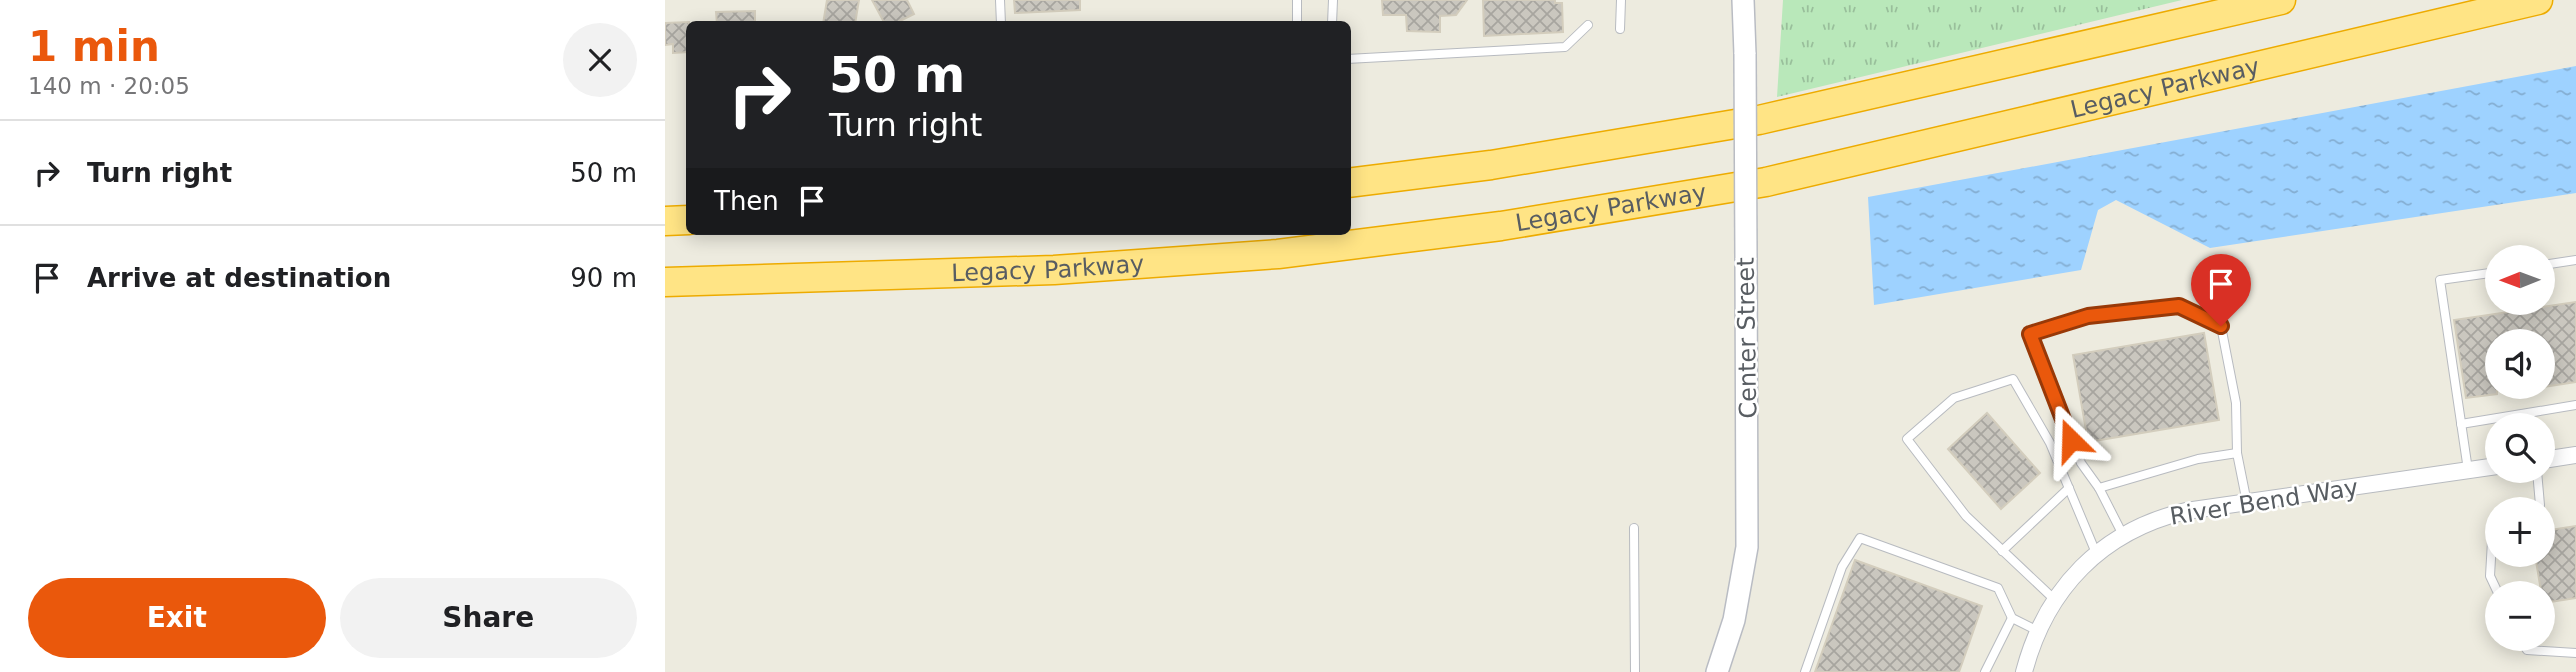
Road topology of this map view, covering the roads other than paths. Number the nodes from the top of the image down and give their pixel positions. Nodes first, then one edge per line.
1 (1000, 0) edge
2 (1297, 0) edge
3 (1333, 0) edge
4 (1621, 0) edge
5 (1744, 0) edge
6 (2281, 0) edge
7 (2538, 0) edge
8 (1001, 21) edge
9 (1297, 21) edge
10 (1332, 21) edge
11 (1588, 25) dead end
12 (1621, 29) dead end
13 (1351, 59) edge
14 (1351, 183) edge
15 (665, 220) edge
16 (686, 220) edge
17 (2576, 260) edge
18 (2555, 263) edge
19 (2485, 274) edge
20 (665, 282) edge
21 (2576, 405) edge
22 (2461, 424) junction
23 (2237, 453) junction
24 (2576, 455) edge
25 (2555, 458) edge
26 (2485, 468) edge
27 (2468, 470) junction
28 (2070, 488) junction
29 (2099, 488) junction
30 (2247, 503) junction
31 (1634, 528) dead end
32 (2123, 535) junction
33 (2002, 551) junction
34 (2097, 553) junction
35 (2055, 600) junction
36 (2012, 618) junction
37 (2038, 631) junction
38 (2543, 651) edge
39 (2576, 653) edge
40 (1635, 672) edge
41 (1717, 672) edge
42 (1805, 672) edge
43 (1985, 672) edge
44 (2024, 672) edge

1 - 8 lane
2 - 9 lane
3 - 10 lane
4 - 12 lane
5 - 41 street, Center Street, bridge
6 - 14 highway
7 - 20 highway, Legacy Parkway
11 - 13 lane
15 - 16 highway
17 - 18 lane
19 - 22 lane
21 - 22 lane
22 - 27 lane
23 - 29 lane
23 - 29 lane
23 - 30 lane
24 - 25 street
26 - 27 street, River Bend Way
27 - 30 street, River Bend Way
28 - 33 lane
28 - 33 lane
28 - 34 lane
29 - 32 lane
30 - 32 street, River Bend Way
31 - 40 lane
32 - 34 street, River Bend Way
33 - 35 lane
34 - 35 street, River Bend Way
35 - 37 street, River Bend Way
36 - 37 lane
36 - 42 lane
36 - 43 lane
37 - 44 street, River Bend Way
38 - 39 lane

